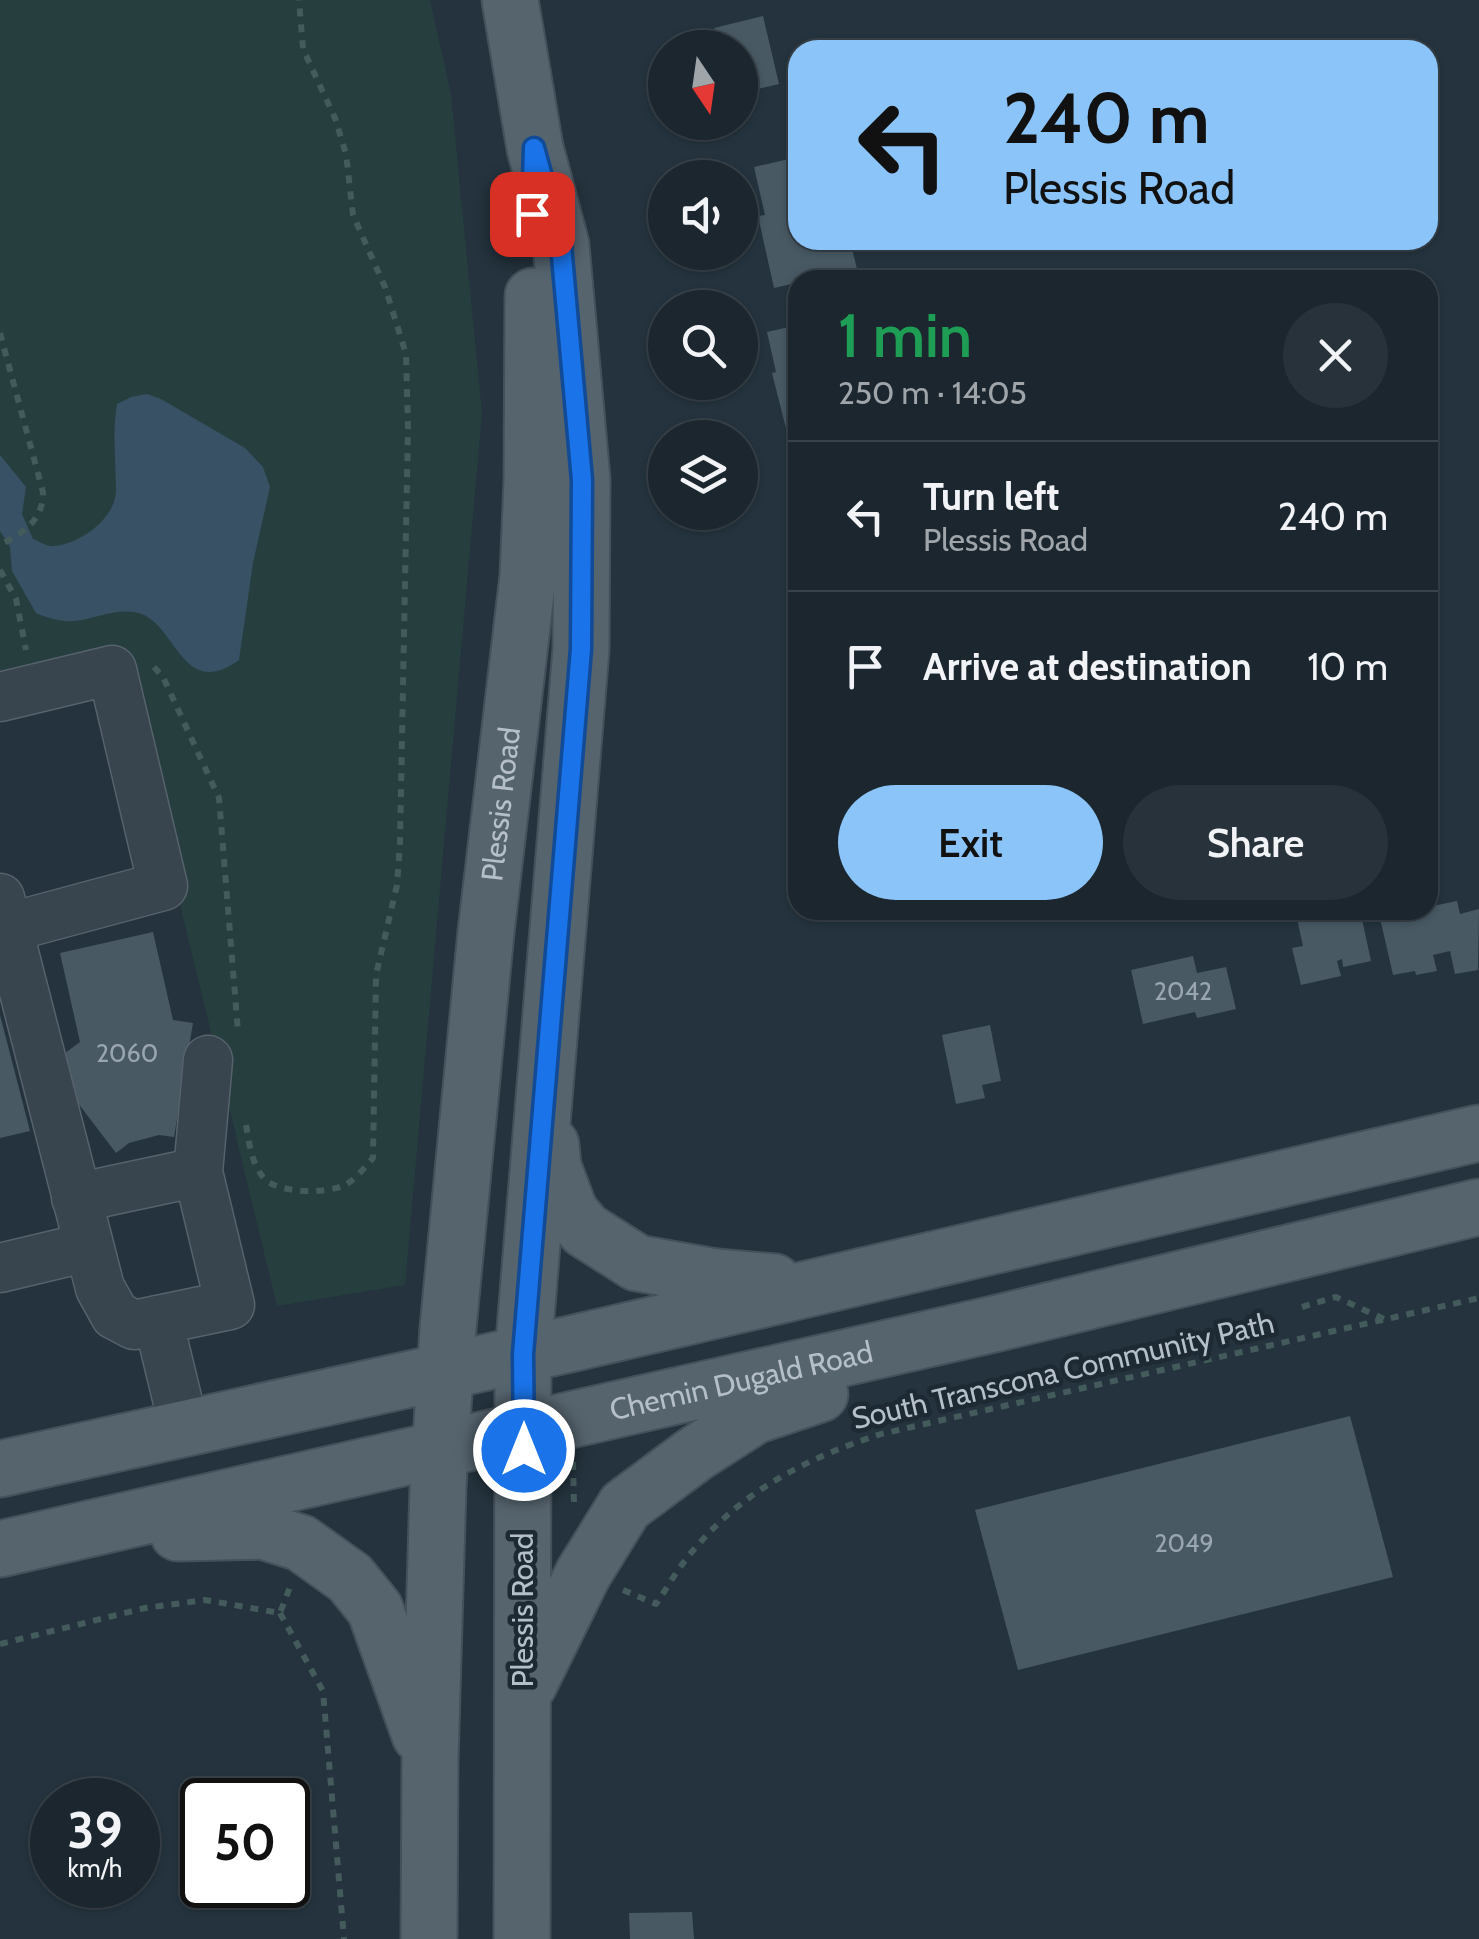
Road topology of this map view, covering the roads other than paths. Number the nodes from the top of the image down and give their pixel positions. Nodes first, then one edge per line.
1 (510, 0) edge
2 (534, 148) junction
3 (7, 678) edge
4 (4, 913) edge
5 (223, 1053) road end
6 (544, 1081) junction
7 (1479, 1133) edge
8 (198, 1172) junction
9 (76, 1198) junction
10 (1479, 1207) edge
11 (88, 1247) junction
12 (0, 1268) edge
13 (822, 1286) junction
14 (158, 1320) junction
15 (994, 1324) junction
16 (523, 1354) junction
17 (446, 1369) junction
18 (184, 1427) junction
19 (524, 1428) junction
20 (441, 1447) junction
21 (0, 1469) edge
22 (74, 1531) junction
23 (0, 1549) edge
24 (524, 1695) junction
25 (430, 1761) junction
26 (430, 1939) edge
27 (522, 1939) edge

1 - 2 main road, Plessis Road
2 - 6 main road, Plessis Road
2 - 17 main road, Plessis Road
3 - 4 lane
4 - 9 lane
5 - 8 lane
6 - 13 main road
6 - 16 main road, Plessis Road
7 - 13 main road
8 - 9 lane
8 - 14 lane
9 - 11 lane
10 - 15 main road, Chemin Dugald Road
11 - 12 lane
11 - 14 lane
13 - 16 main road
14 - 18 lane
15 - 19 main road, Chemin Dugald Road
15 - 24 main road
16 - 17 main road
16 - 19 main road, Plessis Road
17 - 18 main road
17 - 20 main road, Plessis Road
18 - 21 main road
19 - 20 main road, Chemin Dugald Road
19 - 24 main road, Plessis Road
20 - 22 main road, Chemin Dugald Road
20 - 25 main road, Plessis Road
22 - 23 main road, Chemin Dugald Road
22 - 25 main road
24 - 27 main road, Plessis Road
25 - 26 main road, Plessis Road

